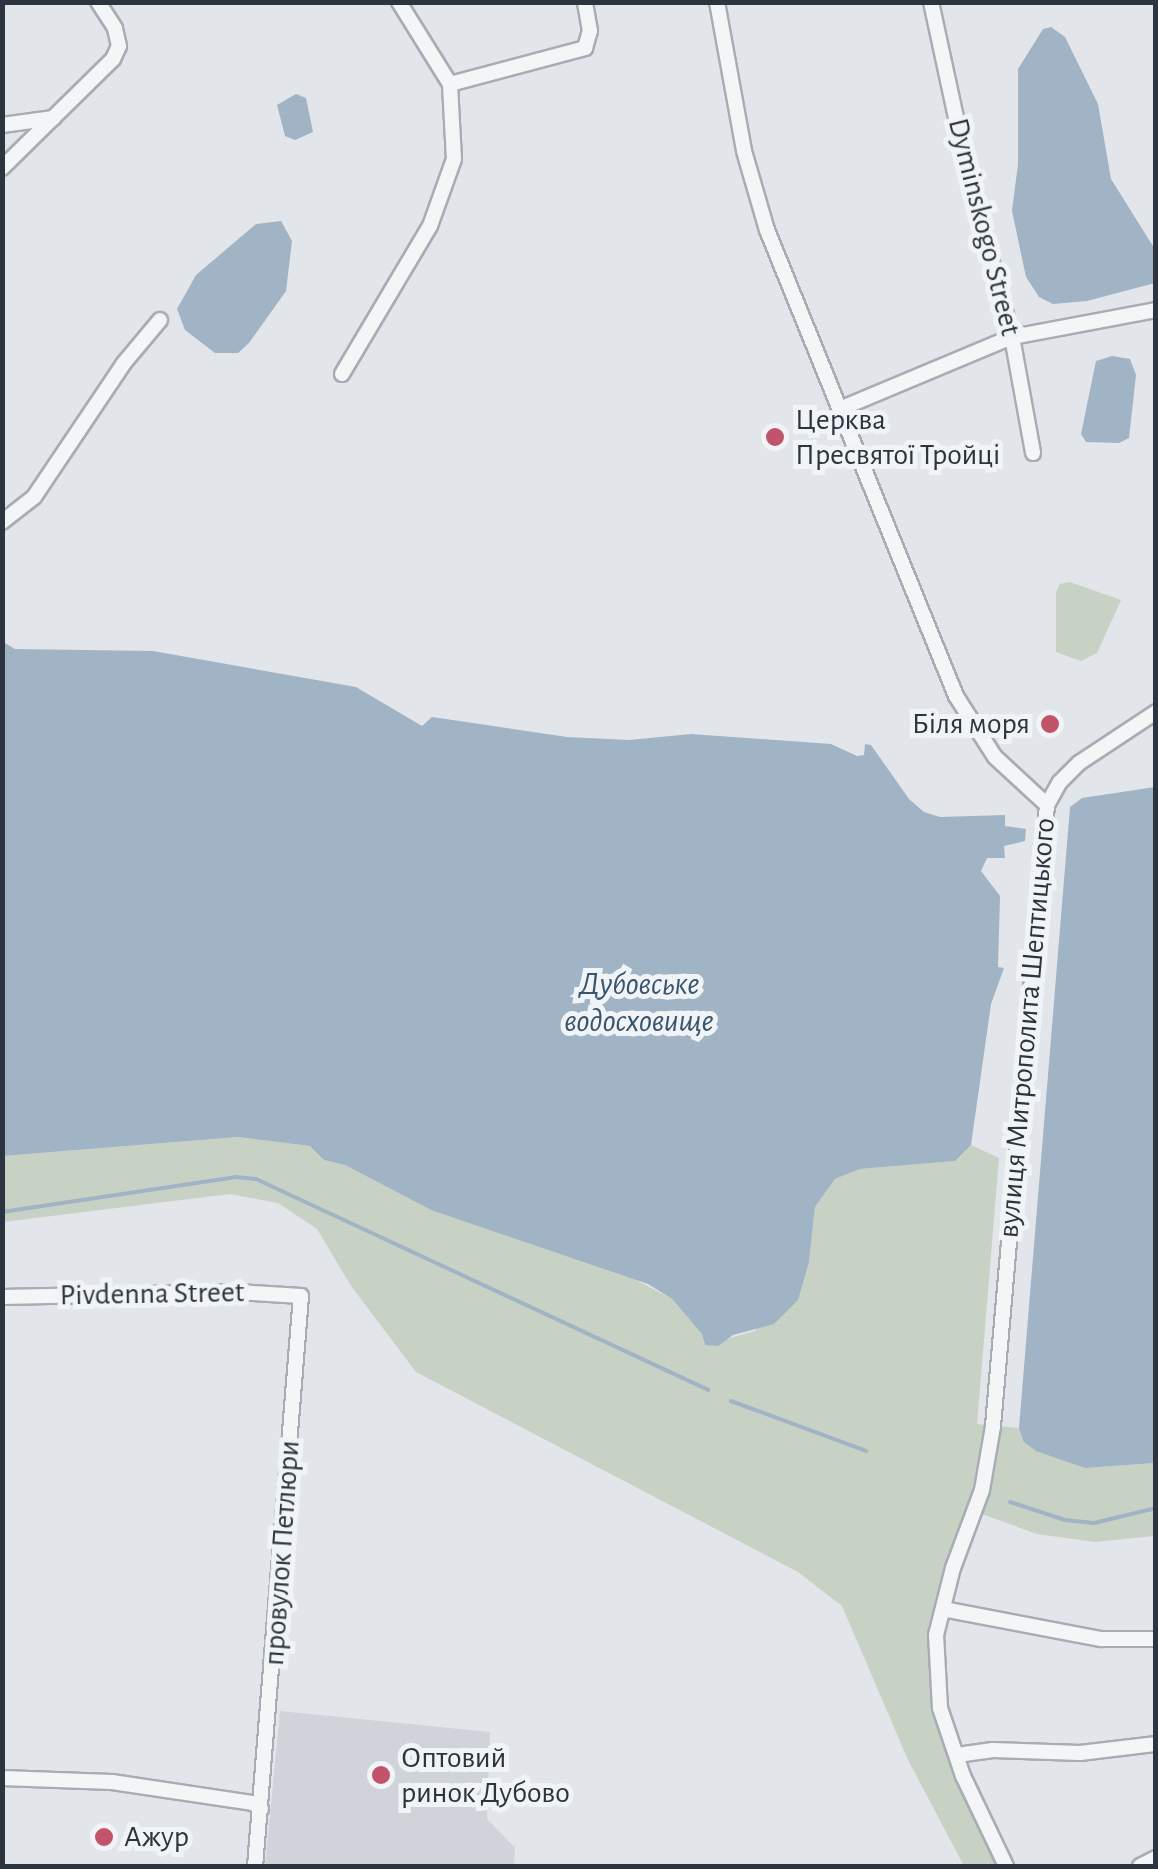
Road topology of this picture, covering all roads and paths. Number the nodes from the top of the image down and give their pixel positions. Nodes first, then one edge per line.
1 (98, 2) edge
2 (398, 2) edge
3 (585, 2) edge
4 (716, 2) edge
5 (930, 2) edge
6 (450, 84) junction
7 (54, 118) junction
8 (2, 125) edge
9 (2, 168) edge
10 (1156, 310) edge
11 (160, 320) dead end
12 (1012, 337) junction
13 (342, 374) dead end
14 (842, 408) junction
15 (1033, 453) dead end
16 (2, 522) edge
17 (1156, 712) edge
18 (1047, 805) junction
19 (301, 1296) joint
20 (2, 1298) edge
21 (943, 1608) junction
22 (1156, 1638) edge
23 (1156, 1744) edge
24 (957, 1755) junction
25 (2, 1778) edge
26 (261, 1809) junction
27 (1156, 1858) edge
28 (256, 1866) edge
29 (1006, 1866) edge
30 (1140, 1866) edge

1 - 7 street
2 - 6 street
3 - 6 street
4 - 14 street, вулиця Митрополита Шептицького
5 - 12 street, Dyminskogo Street
6 - 13 street
7 - 8 street
7 - 9 street
10 - 12 street
11 - 16 street
12 - 14 street
12 - 15 street, Dyminskogo Street
14 - 18 street, вулиця Митрополита Шептицького
17 - 18 street
18 - 21 street, вулиця Митрополита Шептицького
19 - 20 street, Pivdenna Street
19 - 26 street, провулок Петлюри
21 - 22 street
21 - 24 street, вулиця Митрополита Шептицького
23 - 24 street
24 - 29 street, вулиця Митрополита Шептицького
25 - 26 street
26 - 28 street, провулок Петлюри
27 - 30 street

